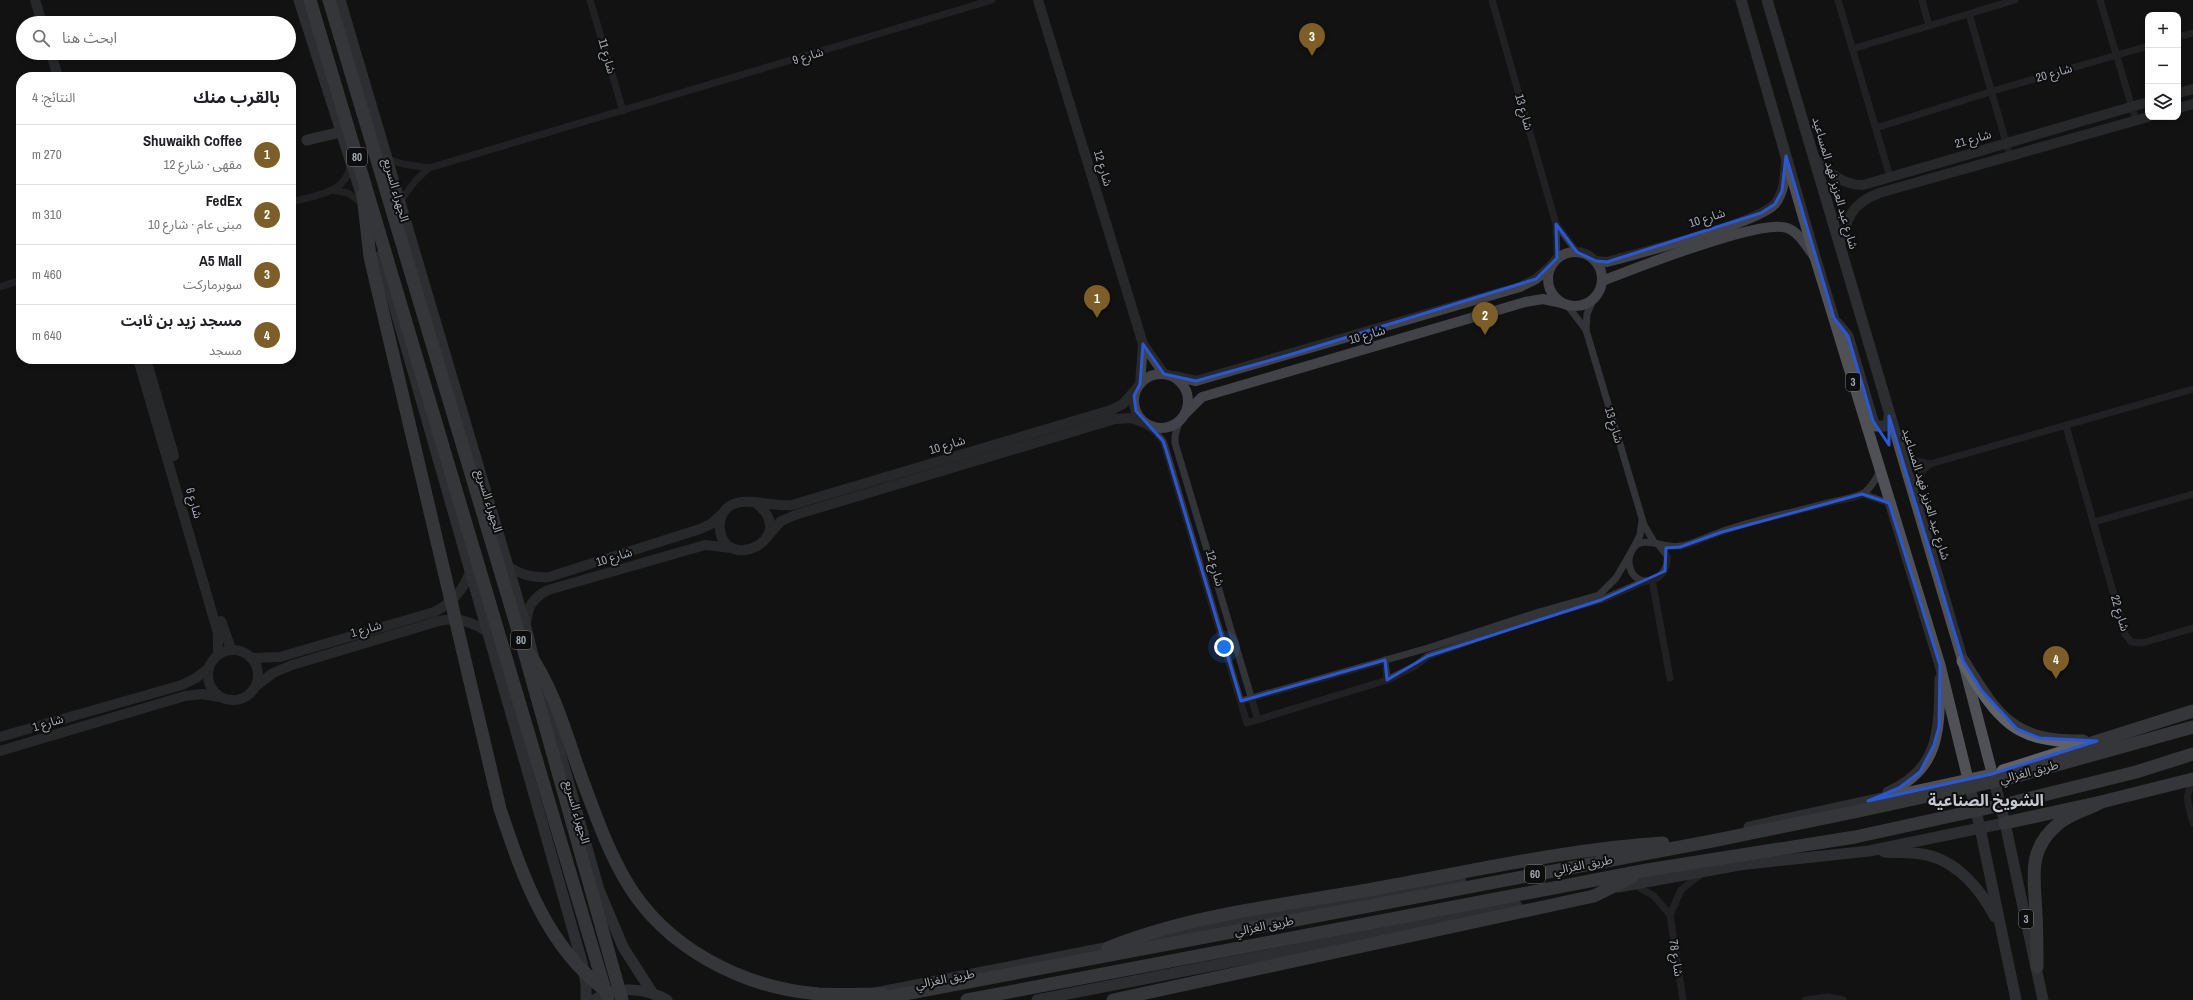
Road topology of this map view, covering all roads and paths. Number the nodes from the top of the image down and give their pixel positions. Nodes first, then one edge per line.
1 (36, 0) edge
2 (298, 0) edge
3 (310, 0) edge
4 (329, 0) edge
5 (334, 0) edge
6 (340, 0) edge
7 (590, 0) edge
8 (992, 0) edge
9 (1038, 0) edge
10 (1492, 0) edge
11 (1741, 0) edge
12 (1767, 0) edge
13 (1838, 0) edge
14 (1922, 0) edge
15 (2100, 0) edge
16 (2010, 1) edge
17 (1969, 14) junction
18 (40, 16) edge
19 (1929, 26) junction
20 (2193, 32) edge
21 (339, 33) junction
22 (2181, 36) edge
23 (2145, 47) edge
24 (1852, 49) junction
25 (2116, 55) junction
26 (53, 60) edge
27 (57, 72) edge
28 (2193, 89) edge
29 (1993, 90) junction
30 (2181, 92) edge
31 (2145, 103) edge
32 (2193, 104) edge
33 (2132, 107) junction
34 (2181, 107) edge
35 (623, 111) junction
36 (2145, 118) edge
37 (2136, 121) junction
38 (1876, 128) junction
39 (341, 132) junction
40 (307, 140) dead end
41 (2007, 143) junction
42 (1786, 156) junction
43 (1813, 156) junction
44 (2010, 156) junction
45 (387, 159) junction
46 (350, 161) junction
47 (429, 168) junction
48 (362, 175) junction
49 (1890, 177) junction
50 (332, 190) junction
51 (296, 201) edge
52 (400, 202) junction
53 (366, 207) junction
54 (1556, 224) junction
55 (1840, 245) junction
56 (1577, 252) junction
57 (1815, 257) junction
58 (1558, 258) junction
59 (1596, 261) junction
60 (1551, 266) junction
61 (1602, 281) junction
62 (16, 282) edge
63 (0, 287) edge
64 (1593, 300) junction
65 (1565, 304) junction
66 (1834, 318) junction
67 (1586, 330) junction
68 (1143, 344) junction
69 (139, 364) edge
70 (147, 364) edge
71 (1169, 375) junction
72 (1138, 386) junction
73 (2193, 389) edge
74 (1186, 413) junction
75 (1888, 416) junction
76 (1179, 422) junction
77 (1147, 424) junction
78 (2066, 426) junction
79 (993, 449) junction
80 (1901, 457) junction
81 (1930, 464) junction
82 (1879, 472) junction
83 (1909, 483) junction
84 (1862, 494) junction
85 (2193, 494) edge
86 (756, 503) junction
87 (1889, 503) junction
88 (722, 514) junction
89 (1643, 519) junction
90 (2094, 522) junction
91 (767, 537) junction
92 (1656, 543) junction
93 (1680, 547) junction
94 (733, 548) junction
95 (1631, 552) junction
96 (1668, 561) junction
97 (509, 567) junction
98 (470, 572) junction
99 (1648, 581) junction
100 (526, 627) junction
101 (2193, 628) edge
102 (487, 632) junction
103 (522, 644) junction
104 (231, 649) junction
105 (218, 655) junction
106 (251, 658) junction
107 (1385, 660) junction
108 (1963, 661) junction
109 (1940, 665) junction
110 (209, 668) junction
111 (1670, 678) dead end
112 (1387, 680) junction
113 (256, 686) junction
114 (220, 697) junction
115 (1250, 699) junction
116 (1242, 702) junction
117 (2193, 711) edge
118 (1258, 720) junction
119 (2193, 727) edge
120 (0, 737) edge
121 (2097, 741) junction
122 (0, 751) edge
123 (2193, 754) edge
124 (1992, 774) junction
125 (1968, 779) junction
126 (2193, 779) edge
127 (2193, 786) edge
128 (1868, 801) junction
129 (2101, 802) junction
130 (2005, 823) junction
131 (2193, 823) edge
132 (1980, 828) junction
133 (1712, 841) junction
134 (1869, 851) junction
135 (1646, 870) junction
136 (1703, 873) junction
137 (1633, 884) junction
138 (1670, 915) junction
139 (2002, 929) junction
140 (1108, 948) junction
141 (2037, 967) junction
142 (1128, 982) junction
143 (653, 994) junction
144 (902, 994) junction
145 (586, 1000) edge
146 (594, 1000) edge
147 (608, 1000) edge
148 (618, 1000) edge
149 (622, 1000) edge
150 (667, 1000) edge
151 (839, 1000) edge
152 (873, 1000) edge
153 (967, 1000) edge
154 (1037, 1000) edge
155 (1113, 1000) edge
156 (1142, 1000) edge
157 (1683, 1000) edge
158 (1806, 1000) edge
159 (1843, 1000) edge
160 (2016, 1000) edge
161 (2043, 1000) edge

1 - 18 street
2 - 39 main road
3 - 48 highway, الجهراء السريع / 80
4 - 21 highway, الجهراء السريع / 80
5 - 21 highway
6 - 45 main road, الجهراء السريع
7 - 35 street, شارع 11
8 - 35 street, شارع 9
9 - 68 street, شارع 12
10 - 54 street, شارع 13
11 - 42 main road, 3
12 - 43 main road, شارع عبد العزيز فهد المساعيد / 3
13 - 24 street
14 - 19 street
15 - 25 street
16 - 17 street
17 - 19 street
17 - 29 street
19 - 24 street
20 - 22 street
21 - 103 highway, الجهراء السريع / 80
23 - 25 street, شارع 20
24 - 38 street
25 - 29 street, شارع 20
25 - 33 street
26 - 27 street
28 - 30 street
29 - 38 street, شارع 20
29 - 41 street
31 - 33 street, شارع 21
32 - 34 street
33 - 37 street
33 - 41 street, شارع 21
35 - 47 street, شارع 9
36 - 37 street
37 - 44 street
38 - 49 street
39 - 40 main road
39 - 46 main road
41 - 44 street
41 - 49 street, شارع 21
42 - 57 main road, 3
42 - 59 street, شارع 10
43 - 49 street, شارع 21
43 - 55 main road, شارع عبد العزيز فهد المساعيد / 3
44 - 55 street
45 - 47 street
45 - 52 main road, الجهراء السريع
46 - 50 street
46 - 53 main road
47 - 52 street
48 - 147 highway, الجهراء السريع / 80
48 - 148 highway
50 - 51 street
50 - 53 street
52 - 97 main road, الجهراء السريع
53 - 98 main road
54 - 56 street, شارع 13
54 - 58 street, شارع 13
55 - 75 main road, شارع عبد العزيز فهد المساعيد / 3
56 - 58 street
56 - 59 street
57 - 61 street, شارع 10
57 - 66 main road, 3
58 - 60 street
59 - 61 street
60 - 65 street
60 - 71 street, شارع 10
61 - 64 street
62 - 63 street
64 - 65 street
64 - 67 street, شارع 13
65 - 67 street, شارع 13
65 - 74 street, شارع 10
66 - 75 main road
66 - 82 main road, 3
67 - 89 street, شارع 13
68 - 71 street, شارع 12
68 - 72 street, شارع 12
69 - 105 street, شارع 6
70 - 104 street, شارع 6
71 - 72 street
71 - 74 street
72 - 77 street
72 - 79 street, شارع 10
73 - 78 street
74 - 76 street
75 - 80 main road, شارع عبد العزيز فهد المساعيد / 3
76 - 77 street
76 - 115 street, شارع 12
77 - 79 street, شارع 10
77 - 116 street, شارع 12
78 - 81 street
78 - 90 street, شارع 22
79 - 86 street, شارع 10
79 - 91 street, شارع 10
80 - 81 street
80 - 83 main road, شارع عبد العزيز فهد المساعيد / 3
81 - 83 street
82 - 84 street
82 - 87 main road, 3
83 - 108 main road, شارع عبد العزيز فهد المساعيد / 3
84 - 87 street
84 - 93 street
85 - 90 street
86 - 88 street
86 - 91 street
87 - 109 main road, 3
88 - 94 street
88 - 97 street, شارع 10
89 - 92 street, شارع 13
89 - 95 street
90 - 101 street, شارع 22
91 - 94 street
92 - 93 street
92 - 95 street
92 - 96 street
93 - 96 street
94 - 100 street, شارع 10
95 - 99 street
95 - 107 street
96 - 99 street
97 - 100 main road, الجهراء السريع
98 - 102 main road
98 - 106 street, شارع 1
99 - 111 street
99 - 112 street
100 - 143 main road, الجهراء السريع
102 - 113 street, شارع 1
102 - 145 main road
103 - 144 highway
103 - 149 highway, الجهراء السريع / 80
104 - 105 street
104 - 106 street
105 - 110 street
106 - 113 street
107 - 112 street
107 - 115 street
108 - 121 highway
108 - 124 main road, شارع عبد العزيز فهد المساعيد / 3
109 - 125 main road, 3
109 - 128 main road
110 - 114 street
110 - 120 street, شارع 1
112 - 118 street
113 - 114 street
114 - 122 street, شارع 1
115 - 116 street
115 - 118 street, شارع 12
116 - 118 street, شارع 12
117 - 121 highway
119 - 133 highway, طريق الغزالي / 60
121 - 124 highway
123 - 135 highway, طريق الغزالي / 60
124 - 125 main road, طريق الغزالي
124 - 130 main road, شارع عبد العزيز فهد المساعيد / 3
125 - 128 main road, طريق الغزالي
125 - 132 main road, 3
126 - 129 highway
127 - 131 street
128 - 140 main road, طريق الغزالي
129 - 130 highway
129 - 141 highway
130 - 132 main road
130 - 141 main road, شارع عبد العزيز فهد المساعيد / 3
132 - 134 main road
132 - 139 main road, 3
133 - 140 highway
133 - 144 highway, طريق الغزالي / 60
134 - 136 main road
134 - 139 main road
135 - 153 highway, طريق الغزالي / 60
135 - 155 highway
136 - 137 main road
136 - 138 street
137 - 138 street
137 - 142 main road
138 - 157 street, شارع 78
139 - 160 main road, 3
140 - 151 main road, طريق الغزالي
141 - 161 main road, شارع عبد العزيز فهد المساعيد / 3
142 - 154 main road
142 - 156 street
143 - 146 main road
143 - 150 main road
144 - 152 highway, طريق الغزالي / 60
158 - 159 street

